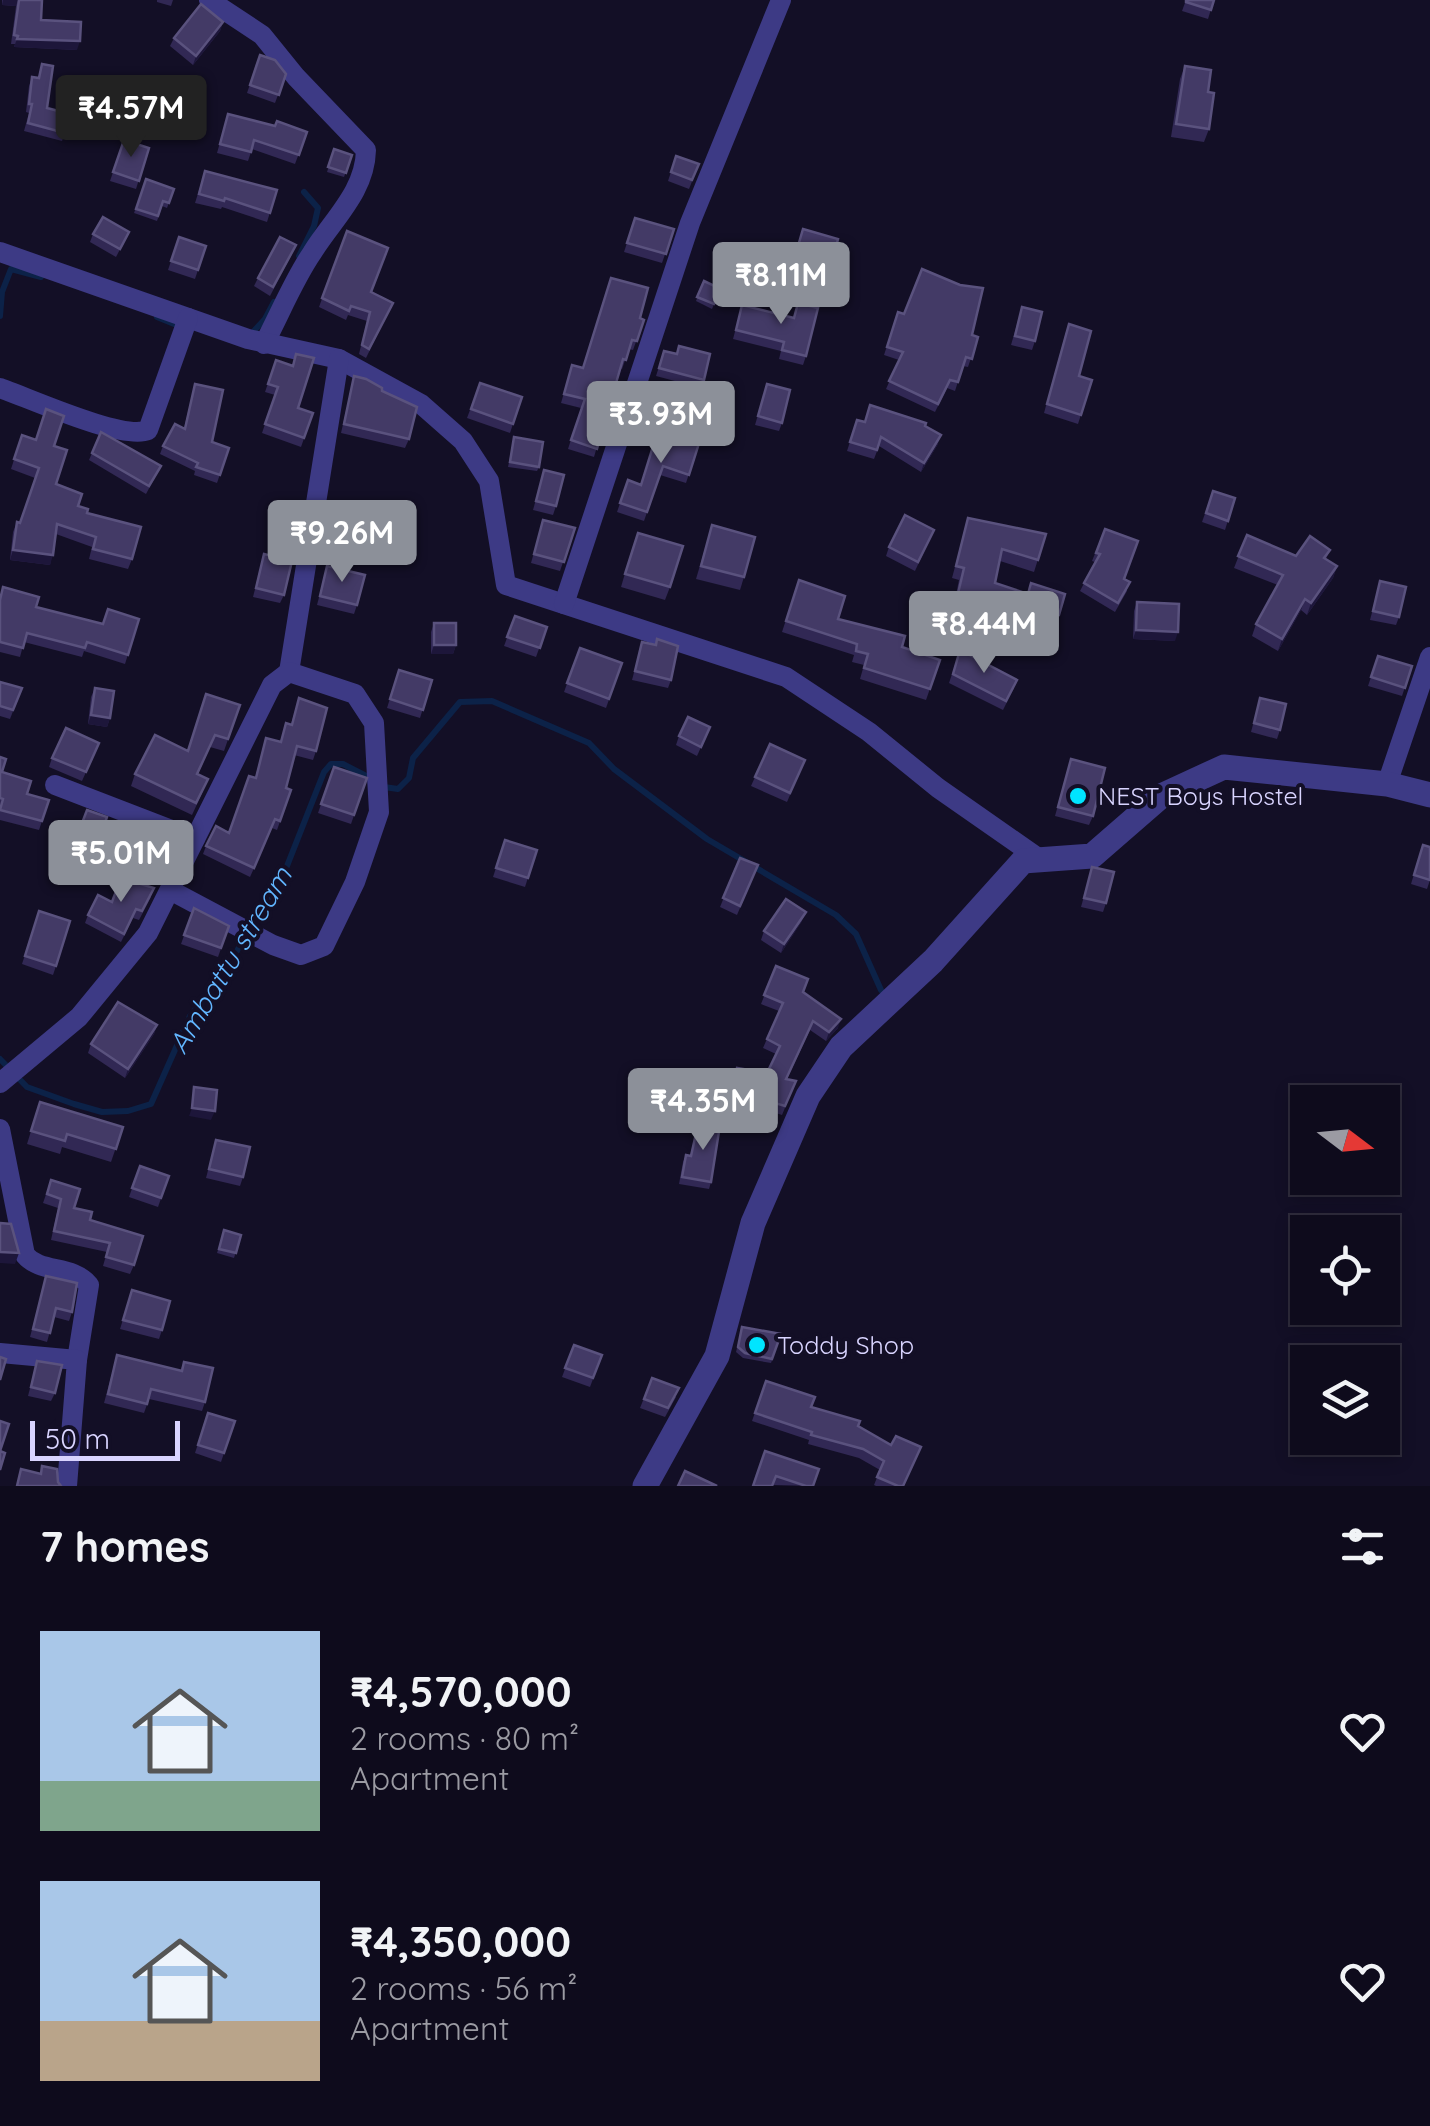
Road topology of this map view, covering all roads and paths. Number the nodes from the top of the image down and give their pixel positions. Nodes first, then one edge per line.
1 (209, 0) edge
2 (780, 0) edge
3 (0, 252) edge
4 (188, 318) junction
5 (264, 344) junction
6 (339, 359) junction
7 (0, 388) edge
8 (564, 604) junction
9 (1430, 657) edge
10 (289, 672) junction
11 (1388, 784) junction
12 (55, 785) dead end
13 (1430, 795) edge
14 (195, 838) junction
15 (1040, 860) junction
16 (170, 890) junction
17 (6, 1078) edge
18 (0, 1128) edge
19 (0, 1354) edge
20 (77, 1360) junction
21 (67, 1486) edge
22 (645, 1486) edge

1 - 5 street
2 - 8 street
3 - 4 street
4 - 5 street
4 - 7 street
5 - 6 street
6 - 8 street
6 - 10 street
8 - 15 street
9 - 11 street
10 - 14 street
10 - 16 street
11 - 13 street
11 - 15 street
12 - 14 street
14 - 16 street
15 - 22 street
16 - 17 street
18 - 20 street
19 - 20 street
20 - 21 street

